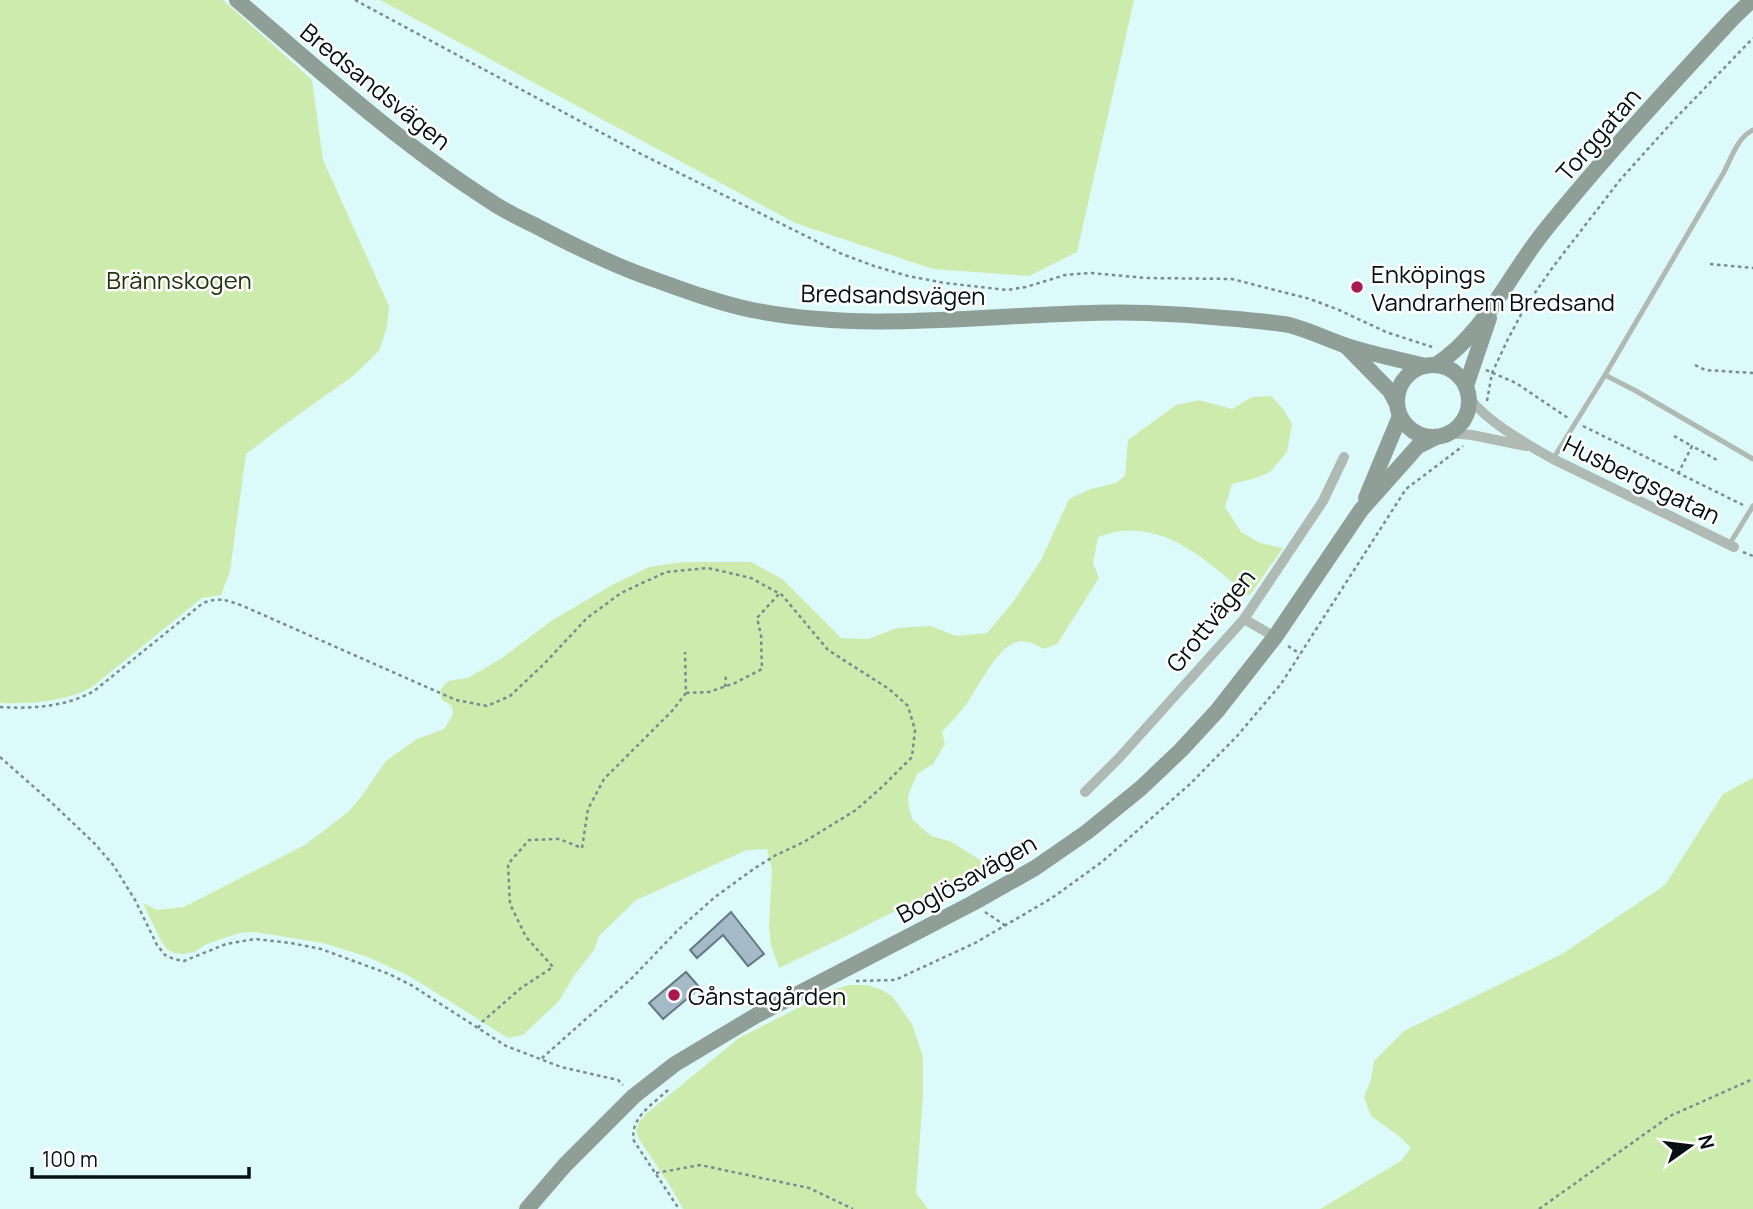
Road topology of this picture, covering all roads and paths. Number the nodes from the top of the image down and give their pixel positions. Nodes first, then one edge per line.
1 (237, 0) edge
2 (355, 0) edge
3 (1752, 0) edge
4 (1753, 38) edge
5 (1753, 130) edge
6 (1710, 264) dead end
7 (1753, 268) edge
8 (1492, 309) junction
9 (1345, 345) junction
10 (1453, 352) junction
11 (1472, 364) junction
12 (1431, 365) junction
13 (1695, 365) dead end
14 (1492, 373) junction
15 (1753, 373) edge
16 (1605, 375) junction
17 (1467, 392) junction
18 (1398, 410) junction
19 (1483, 413) junction
20 (1575, 422) junction
21 (1443, 435) junction
22 (1472, 435) junction
23 (1674, 436) dead end
24 (1692, 446) junction
25 (1532, 447) junction
26 (1343, 457) dead end
27 (1553, 459) junction
28 (1753, 459) edge
29 (1717, 460) dead end
30 (1678, 474) junction
31 (1752, 507) edge
32 (1361, 510) junction
33 (1732, 546) joint
34 (779, 593) junction
35 (1244, 619) junction
36 (1275, 637) junction
37 (685, 652) dead end
38 (726, 675) dead end
39 (724, 687) junction
40 (687, 693) junction
41 (0, 707) edge
42 (0, 757) edge
43 (1085, 792) dead end
44 (973, 903) junction
45 (1006, 926) junction
46 (849, 981) dead end
47 (478, 1028) junction
48 (541, 1059) junction
49 (1753, 1079) edge
50 (676, 1084) dead end
51 (634, 1096) junction
52 (644, 1112) junction
53 (656, 1173) junction
54 (527, 1209) edge
55 (679, 1209) edge
56 (853, 1209) edge
57 (1539, 1209) edge

1 - 9 street, Bredsandsvägen
2 - 10 path
3 - 8 street, Torggatan
4 - 14 path
5 - 16 lane
6 - 7 path
8 - 10 street, Torggatan
8 - 11 street, Torggatan
9 - 12 street, Bredsandsvägen
9 - 18 street
10 - 12 street, Torggatan
11 - 14 path
11 - 17 street, Torggatan
12 - 17 street
12 - 18 street, Torggatan
13 - 15 path
14 - 19 path
14 - 20 path
16 - 20 lane
16 - 28 lane
17 - 19 street, Husbergsgatan
17 - 21 street, Torggatan
18 - 21 street
18 - 32 street, Boglösavägen
19 - 25 street, Husbergsgatan
20 - 27 lane
20 - 30 path
21 - 22 street, Husbergsgatan
21 - 32 street, Boglösavägen
22 - 25 street, Husbergsgatan
22 - 45 path
23 - 24 path
24 - 29 path
24 - 30 path
25 - 27 street, Husbergsgatan
26 - 35 street, Grottvägen
27 - 33 street, Husbergsgatan
30 - 31 path
31 - 33 lane
32 - 36 street, Boglösavägen
34 - 39 path
34 - 41 path
34 - 48 path
35 - 36 street
35 - 43 street, Grottvägen
36 - 44 street, Boglösavägen
37 - 40 path
38 - 39 path
39 - 40 path
40 - 47 path
42 - 47 path
44 - 45 path
44 - 51 street, Boglösavägen
45 - 46 path
47 - 48 path
48 - 51 path
49 - 57 path
50 - 52 path
51 - 52 path
51 - 54 street, Boglösavägen
52 - 53 path
53 - 55 path
53 - 56 path

